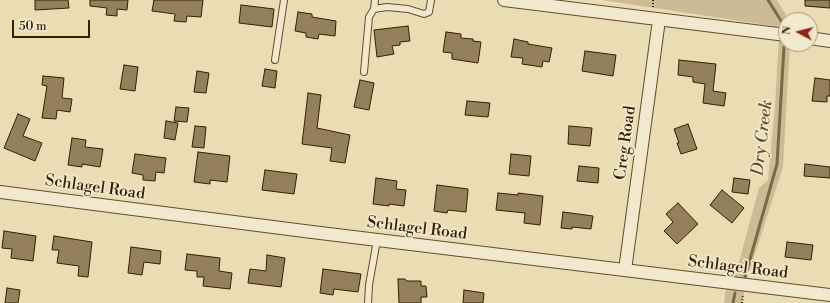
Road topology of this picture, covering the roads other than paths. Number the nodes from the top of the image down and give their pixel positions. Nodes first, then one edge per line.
1 (284, 0) edge
2 (375, 0) edge
3 (431, 0) edge
4 (504, 0) edge
5 (374, 9) junction
6 (659, 20) junction
7 (778, 34) edge
8 (818, 39) edge
9 (830, 41) edge
10 (275, 60) dead end
11 (364, 72) dead end
12 (0, 192) edge
13 (377, 240) junction
14 (625, 270) junction
15 (830, 295) edge
16 (368, 303) edge

1 - 10 lane
2 - 5 lane
3 - 5 lane
4 - 6 street
5 - 11 lane
6 - 7 street
6 - 14 street, Creg Road
8 - 9 street
12 - 13 street, Schlagel Road
13 - 14 street, Schlagel Road
13 - 16 lane
14 - 15 street, Schlagel Road

